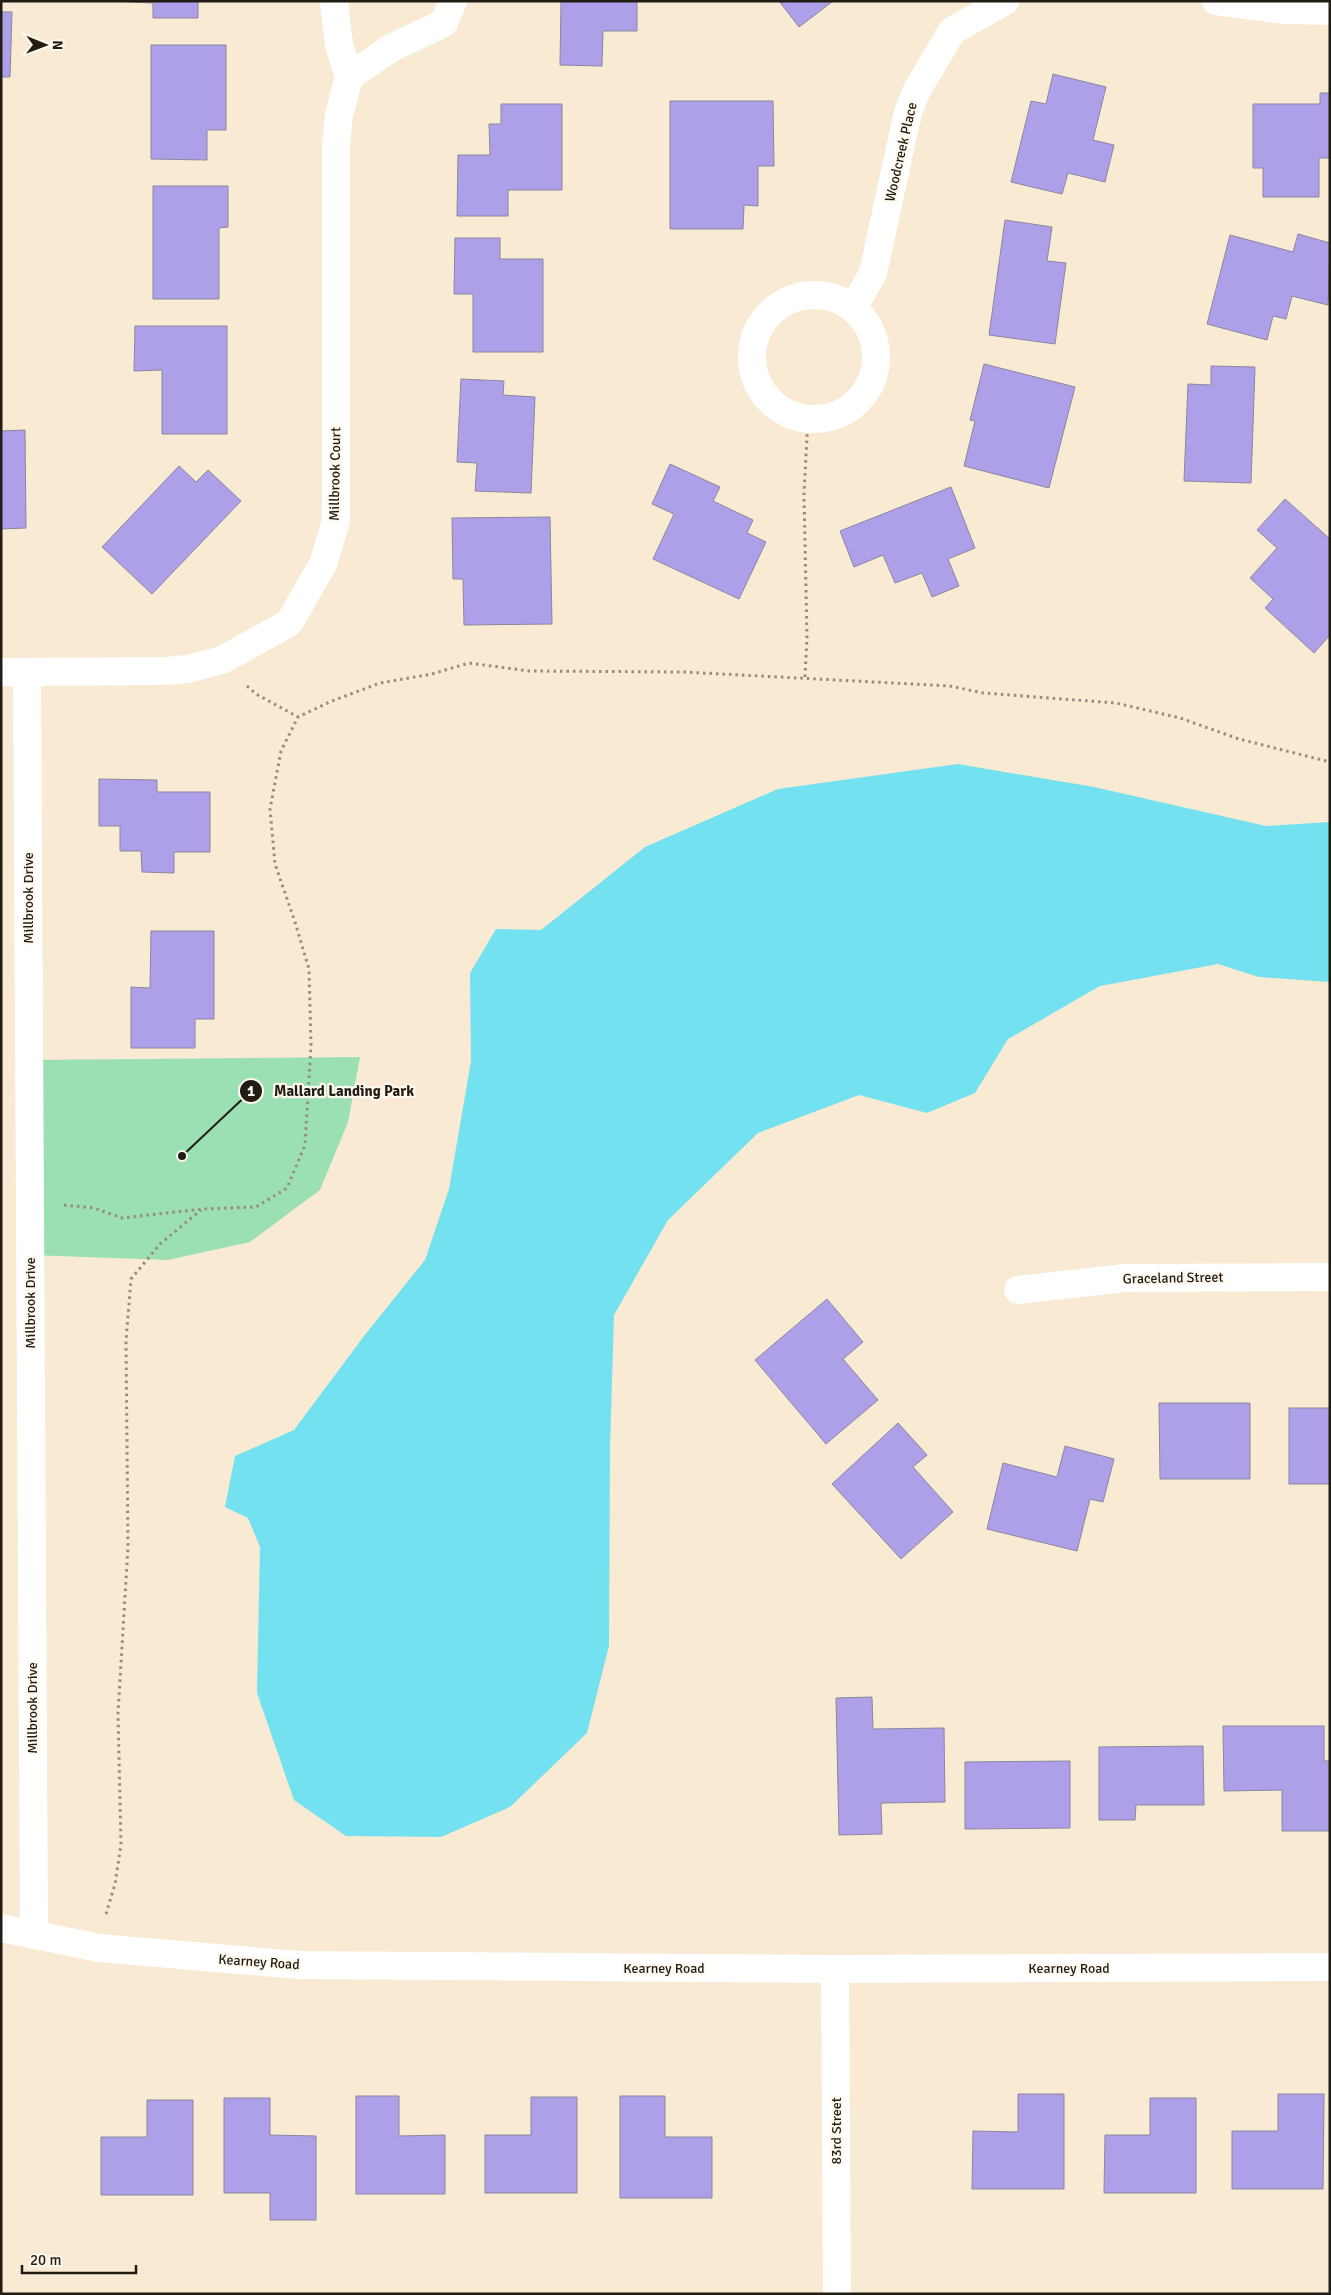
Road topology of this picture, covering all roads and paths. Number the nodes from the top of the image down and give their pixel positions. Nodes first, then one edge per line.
1 (334, 1) edge
2 (453, 1) edge
3 (1006, 1) edge
4 (1216, 1) edge
5 (1330, 11) edge
6 (350, 77) junction
7 (853, 308) junction
8 (808, 418) junction
9 (222, 660) junction
10 (14, 672) edge
11 (805, 677) junction
12 (298, 718) junction
13 (1330, 762) edge
14 (30, 1209) junction
15 (202, 1209) junction
16 (1330, 1277) edge
17 (1018, 1290) dead end
18 (1, 1928) edge
19 (34, 1933) junction
20 (99, 1948) junction
21 (1330, 1967) edge
22 (835, 1969) junction
23 (837, 2294) edge

1 - 6 street
2 - 6 street
3 - 7 street, Woodcreek Place
4 - 5 street
6 - 9 street, Millbrook Court
7 - 8 street
7 - 8 street
8 - 11 path
9 - 10 street, Millbrook Court
9 - 12 path
10 - 14 street, Millbrook Drive
11 - 12 path
11 - 13 path
12 - 15 path
14 - 15 path
14 - 19 street, Millbrook Drive
15 - 20 path
16 - 17 street, Graceland Street
18 - 19 street, Kearney Road
19 - 20 street, Kearney Road
20 - 22 street, Kearney Road
21 - 22 street, Kearney Road
22 - 23 street, 83rd Street

